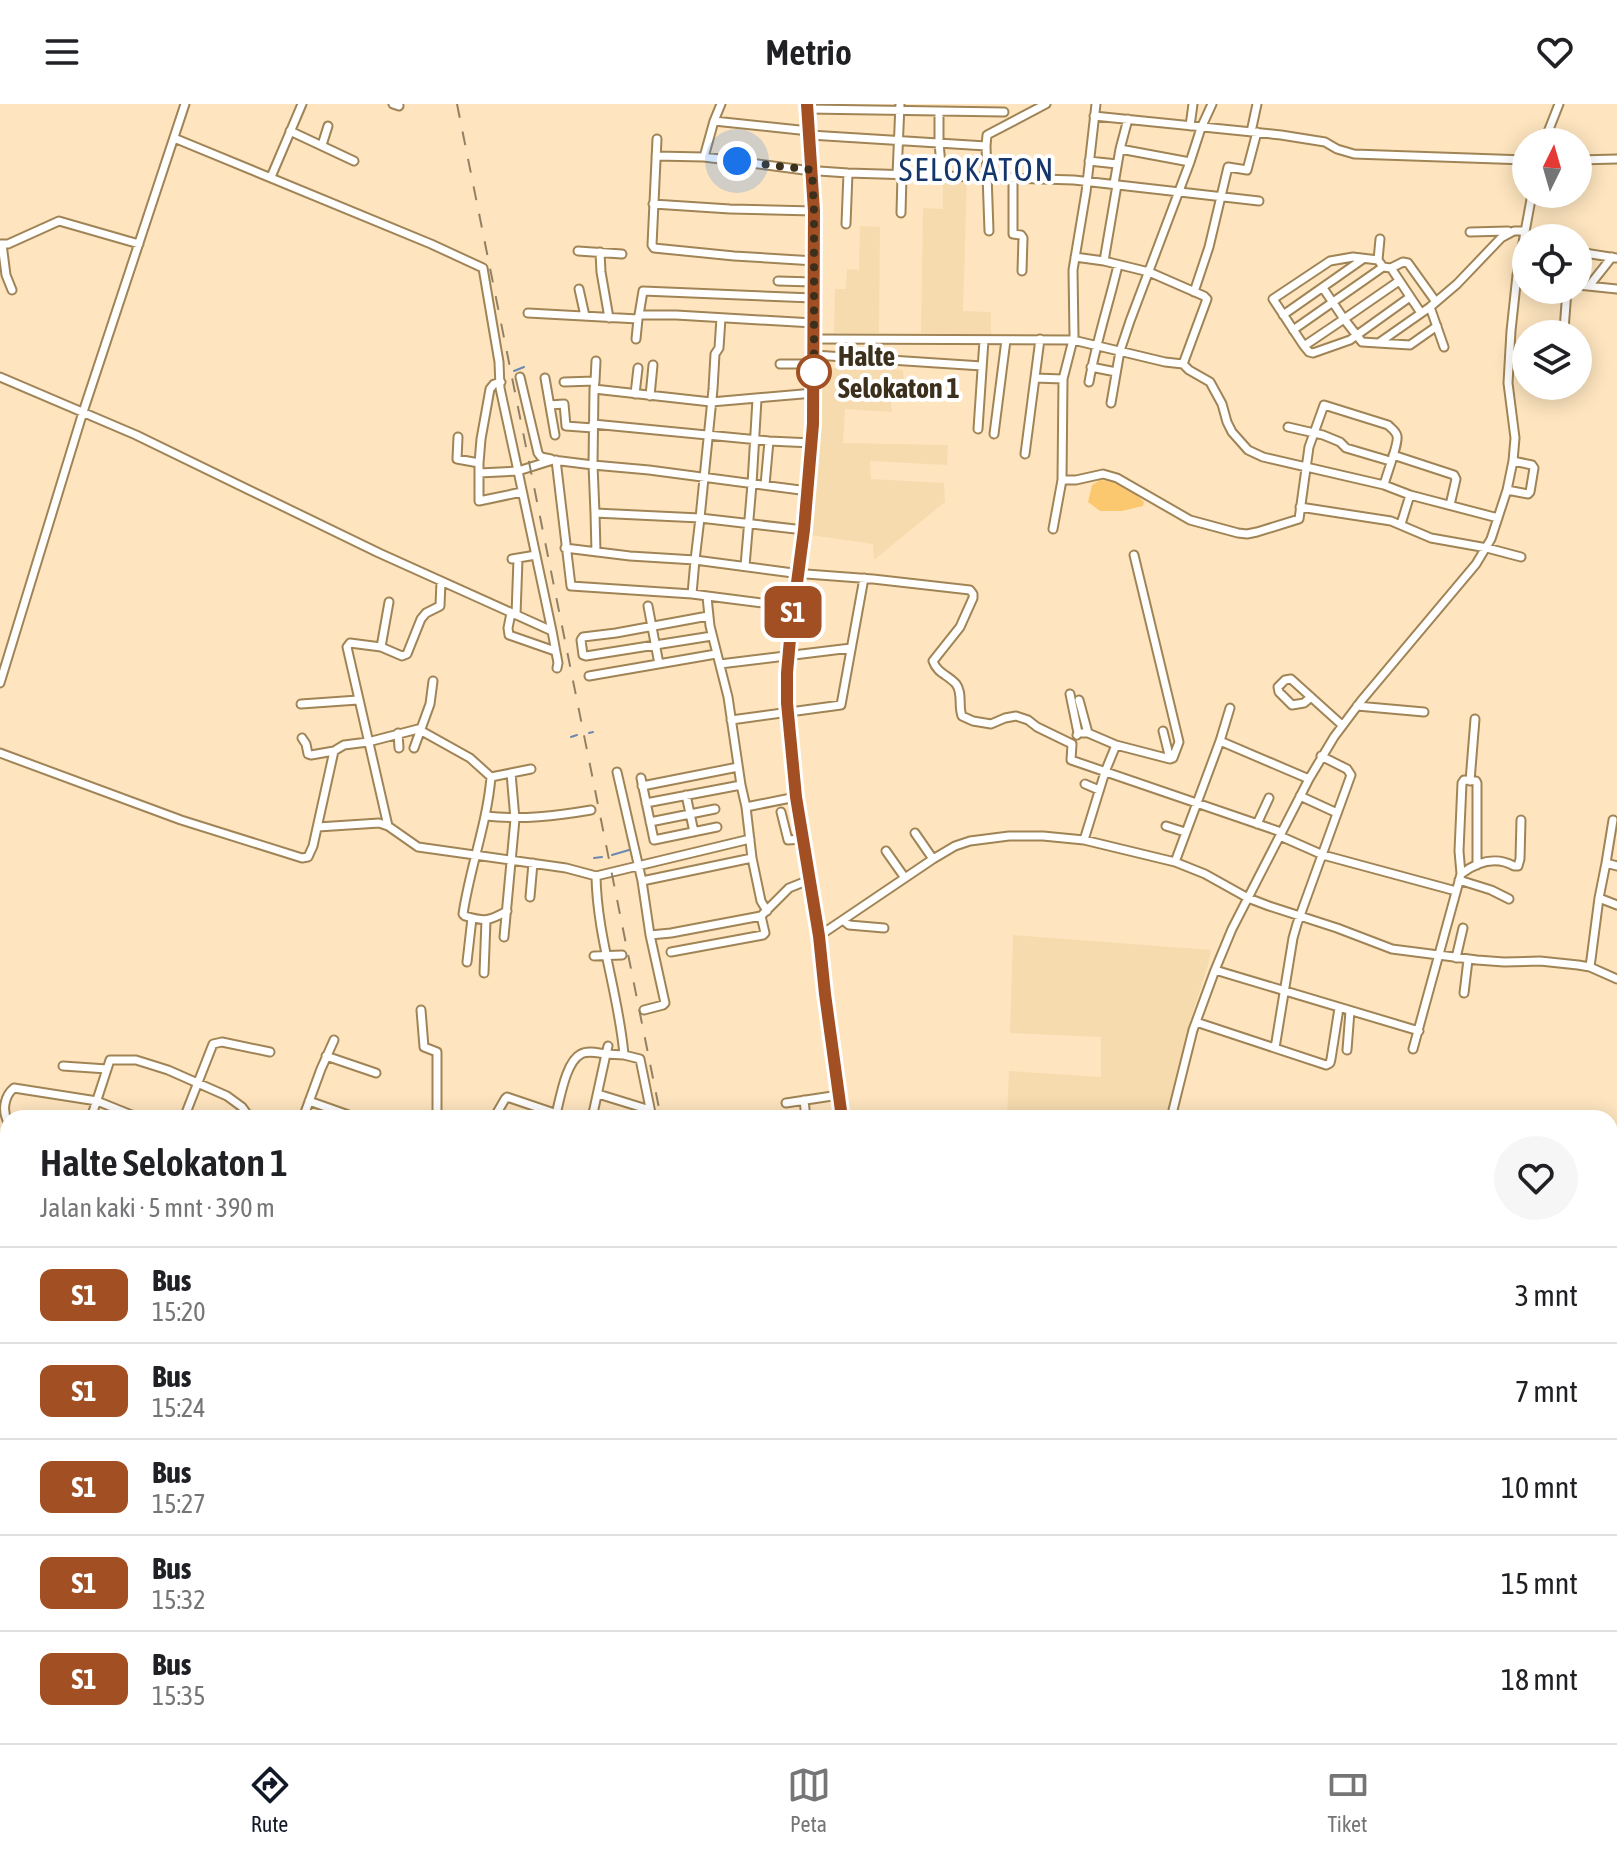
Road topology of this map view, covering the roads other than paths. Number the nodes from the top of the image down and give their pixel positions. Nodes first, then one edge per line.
1 (185, 104) edge
2 (302, 104) edge
3 (721, 104) edge
4 (1046, 104) edge
5 (1096, 104) edge
6 (1193, 104) edge
7 (1212, 104) edge
8 (1257, 104) edge
9 (1559, 104) edge
10 (808, 106) edge
11 (900, 107) edge
12 (1002, 108) edge
13 (939, 112) junction
14 (1124, 115) junction
15 (1094, 116) junction
16 (714, 121) junction
17 (1010, 123) junction
18 (328, 126) dead end
19 (1190, 126) junction
20 (1201, 128) junction
21 (1550, 128) edge
22 (290, 131) junction
23 (1254, 132) junction
24 (810, 133) junction
25 (174, 138) junction
26 (657, 139) dead end
27 (897, 140) junction
28 (939, 143) junction
29 (322, 145) junction
30 (986, 146) junction
31 (1120, 149) junction
32 (656, 156) junction
33 (704, 157) junction
34 (1617, 159) edge
35 (1512, 160) edge
36 (1592, 160) edge
37 (354, 161) dead end
38 (1089, 161) junction
39 (1190, 162) junction
40 (1117, 164) junction
41 (812, 170) junction
42 (848, 173) junction
43 (899, 175) junction
44 (942, 176) junction
45 (271, 177) junction
46 (988, 177) junction
47 (1013, 177) junction
48 (1087, 181) junction
49 (1116, 184) junction
50 (1180, 191) junction
51 (1221, 196) junction
52 (1259, 201) dead end
53 (653, 204) junction
54 (814, 211) junction
55 (901, 213) dead end
56 (846, 224) dead end
57 (989, 231) dead end
58 (1512, 231) edge
59 (1470, 232) dead end
60 (1512, 232) edge
61 (1380, 239) dead end
62 (1, 244) edge
63 (139, 244) junction
64 (578, 251) dead end
65 (600, 252) junction
66 (622, 254) dead end
67 (1592, 254) edge
68 (1075, 257) junction
69 (1614, 257) edge
70 (1364, 258) junction
71 (815, 261) junction
72 (1104, 261) junction
73 (1118, 265) junction
74 (1384, 265) junction
75 (1022, 271) dead end
76 (1149, 272) junction
77 (778, 281) dead end
78 (1399, 281) junction
79 (813, 282) junction
80 (1592, 283) edge
81 (1592, 286) edge
82 (1323, 288) junction
83 (579, 289) dead end
84 (1617, 289) edge
85 (12, 290) dead end
86 (1194, 292) junction
87 (1410, 297) junction
88 (813, 298) junction
89 (1333, 303) junction
90 (1516, 304) edge
91 (1433, 305) junction
92 (528, 313) dead end
93 (1421, 313) junction
94 (1283, 315) junction
95 (585, 316) junction
96 (638, 317) junction
97 (609, 318) junction
98 (721, 318) junction
99 (1344, 319) junction
100 (813, 323) junction
101 (1437, 326) junction
102 (1293, 330) junction
103 (1356, 336) junction
104 (636, 339) dead end
105 (814, 339) junction
106 (1040, 339) junction
107 (984, 340) junction
108 (1006, 340) junction
109 (1073, 340) junction
110 (1380, 342) junction
111 (1096, 345) junction
112 (1304, 346) junction
113 (1444, 347) dead end
114 (1120, 351) junction
115 (814, 360) junction
116 (596, 361) dead end
117 (780, 364) dead end
118 (1183, 364) junction
119 (653, 365) dead end
120 (982, 366) junction
121 (1091, 367) junction
122 (638, 368) dead end
123 (1116, 372) junction
124 (0, 377) edge
125 (520, 377) dead end
126 (545, 378) dead end
127 (1035, 378) junction
128 (1063, 379) junction
129 (501, 382) junction
130 (564, 382) dead end
131 (1089, 382) dead end
132 (594, 385) junction
133 (814, 393) junction
134 (635, 394) junction
135 (650, 396) junction
136 (757, 399) junction
137 (711, 402) junction
138 (1111, 403) dead end
139 (550, 405) junction
140 (83, 412) junction
141 (593, 426) junction
142 (1288, 427) dead end
143 (978, 429) dead end
144 (1315, 433) junction
145 (994, 434) dead end
146 (555, 435) dead end
147 (708, 435) junction
148 (458, 437) dead end
149 (754, 439) junction
150 (769, 441) junction
151 (812, 443) junction
152 (1025, 454) dead end
153 (1392, 458) junction
154 (555, 460) junction
155 (1513, 461) junction
156 (479, 463) junction
157 (593, 465) junction
158 (1305, 466) junction
159 (518, 471) junction
160 (479, 473) junction
161 (705, 477) junction
162 (1062, 480) junction
163 (752, 484) junction
164 (765, 485) junction
165 (1384, 485) junction
166 (1507, 490) junction
167 (808, 491) junction
168 (522, 492) junction
169 (1410, 495) junction
170 (1450, 505) junction
171 (1300, 507) junction
172 (595, 513) junction
173 (700, 518) junction
174 (1498, 518) junction
175 (749, 523) junction
176 (1401, 524) junction
177 (1053, 529) dead end
178 (804, 530) junction
179 (565, 548) junction
180 (1487, 548) junction
181 (596, 552) junction
182 (536, 555) junction
183 (1134, 555) dead end
184 (1521, 557) dead end
185 (695, 560) junction
186 (745, 566) junction
187 (798, 573) junction
188 (864, 578) junction
189 (441, 581) junction
190 (692, 594) junction
191 (707, 597) junction
192 (389, 602) dead end
193 (648, 606) dead end
194 (793, 607) junction
195 (514, 614) junction
196 (708, 616) junction
197 (653, 626) junction
198 (552, 631) junction
199 (712, 636) junction
200 (656, 645) junction
201 (381, 647) junction
202 (851, 648) junction
203 (555, 651) junction
204 (716, 654) junction
205 (789, 656) junction
206 (659, 664) junction
207 (720, 664) junction
208 (557, 668) dead end
209 (589, 676) dead end
210 (433, 681) dead end
211 (0, 683) edge
212 (1070, 694) dead end
213 (1311, 697) junction
214 (358, 700) junction
215 (1079, 700) dead end
216 (301, 704) dead end
217 (1357, 706) junction
218 (1230, 708) dead end
219 (789, 712) junction
220 (1424, 712) dead end
221 (1475, 719) dead end
222 (731, 720) junction
223 (1342, 725) junction
224 (420, 730) junction
225 (1163, 731) dead end
226 (398, 733) junction
227 (1078, 733) junction
228 (1088, 733) junction
229 (302, 738) dead end
230 (1220, 741) junction
231 (368, 742) junction
232 (1072, 744) junction
233 (1116, 745) junction
234 (399, 748) dead end
235 (414, 748) dead end
236 (334, 751) junction
237 (0, 753) edge
238 (1321, 756) junction
239 (1170, 759) junction
240 (738, 767) junction
241 (531, 769) dead end
242 (617, 772) dead end
243 (1105, 772) junction
244 (511, 773) junction
245 (491, 777) junction
246 (1309, 779) junction
247 (1470, 781) junction
248 (1085, 784) dead end
249 (741, 785) junction
250 (1099, 790) junction
251 (686, 795) junction
252 (1300, 796) junction
253 (796, 797) junction
254 (1269, 798) dead end
255 (1197, 802) junction
256 (646, 803) junction
257 (746, 807) junction
258 (715, 809) dead end
259 (591, 810) dead end
260 (781, 812) dead end
261 (1337, 813) junction
262 (690, 814) junction
263 (486, 816) junction
264 (515, 819) junction
265 (1521, 820) dead end
266 (1613, 820) dead end
267 (650, 822) junction
268 (1257, 824) junction
269 (388, 826) junction
270 (1166, 826) dead end
271 (318, 827) junction
272 (717, 827) dead end
273 (694, 832) junction
274 (1185, 832) junction
275 (915, 833) dead end
276 (1280, 834) junction
277 (750, 839) junction
278 (802, 839) junction
279 (1614, 839) edge
280 (1084, 840) junction
281 (886, 851) dead end
282 (476, 854) junction
283 (1323, 855) junction
284 (680, 856) junction
285 (752, 858) junction
286 (933, 859) junction
287 (511, 861) junction
288 (1175, 862) junction
289 (533, 863) junction
290 (1606, 863) junction
291 (1477, 865) junction
292 (638, 866) junction
293 (1617, 866) edge
294 (683, 872) junction
295 (596, 876) junction
296 (1460, 877) junction
297 (905, 878) junction
298 (642, 881) junction
299 (810, 885) junction
300 (1456, 891) junction
301 (530, 897) dead end
302 (1248, 898) junction
303 (1599, 898) junction
304 (1509, 899) dead end
305 (1617, 905) edge
306 (507, 911) junction
307 (764, 913) junction
308 (1299, 917) junction
309 (472, 918) junction
310 (486, 920) junction
311 (843, 920) junction
312 (723, 923) junction
313 (884, 928) dead end
314 (1463, 928) dead end
315 (671, 933) junction
316 (650, 935) junction
317 (819, 936) junction
318 (504, 937) dead end
319 (726, 942) junction
320 (606, 955) junction
321 (622, 955) dead end
322 (594, 956) dead end
323 (1440, 956) junction
324 (1456, 958) junction
325 (1468, 960) junction
326 (467, 962) dead end
327 (1590, 967) junction
328 (1215, 970) junction
329 (484, 973) dead end
330 (1617, 979) edge
331 (1283, 991) junction
332 (1464, 993) dead end
333 (1339, 1008) junction
334 (421, 1010) dead end
335 (644, 1010) dead end
336 (1350, 1011) junction
337 (1196, 1022) junction
338 (1419, 1031) junction
339 (334, 1040) dead end
340 (1275, 1048) junction
341 (1413, 1049) dead end
342 (607, 1050) junction
343 (1347, 1050) dead end
344 (270, 1052) dead end
345 (624, 1055) junction
346 (326, 1056) junction
347 (63, 1066) dead end
348 (107, 1069) junction
349 (376, 1073) dead end
350 (199, 1083) junction
351 (598, 1094) junction
352 (839, 1095) junction
353 (804, 1100) junction
354 (97, 1101) junction
355 (309, 1101) junction
356 (786, 1103) dead end
357 (5, 1110) edge
358 (94, 1110) edge
359 (119, 1110) edge
360 (187, 1110) edge
361 (244, 1110) edge
362 (306, 1110) edge
363 (334, 1110) edge
364 (437, 1110) edge
365 (498, 1110) edge
366 (541, 1110) edge
367 (558, 1110) edge
368 (594, 1110) edge
369 (640, 1110) edge
370 (650, 1110) edge
371 (805, 1110) edge
372 (841, 1110) edge
373 (1173, 1110) edge

1 - 25 street
2 - 22 street
3 - 16 street
4 - 17 street
5 - 15 street
6 - 19 street
7 - 20 street
8 - 23 street
9 - 21 street
10 - 11 street
10 - 24 main road
11 - 13 street
11 - 27 street
12 - 13 street
12 - 17 street
13 - 28 street
14 - 15 street
14 - 19 street
14 - 31 street
15 - 38 street
16 - 24 street
16 - 33 street
17 - 30 street
18 - 29 street
19 - 20 street
20 - 23 street
20 - 39 street
22 - 29 street
22 - 45 street
23 - 35 street
23 - 51 street
24 - 27 street
24 - 41 main road
25 - 45 street
25 - 63 street
26 - 32 street
27 - 28 street
27 - 43 street
28 - 30 street
28 - 44 street
29 - 37 street
30 - 46 street
31 - 39 street
31 - 40 street
32 - 33 street
32 - 53 street
33 - 41 street
34 - 36 street
38 - 40 street
38 - 48 street
39 - 50 street
40 - 49 street
41 - 42 street
41 - 54 main road
42 - 43 street
42 - 56 street
43 - 44 street
43 - 55 street
44 - 46 street
45 - 129 street
46 - 47 street
46 - 57 street
47 - 48 street
47 - 75 street
48 - 49 street
48 - 68 street
49 - 50 street
49 - 72 street
50 - 51 street
50 - 76 street
51 - 52 street
51 - 86 street
53 - 54 street
53 - 71 street
54 - 71 main road
58 - 59 street
60 - 91 street
61 - 74 street
62 - 63 street
62 - 85 street
63 - 140 street
64 - 65 street
65 - 66 street
65 - 97 street
67 - 69 street
68 - 72 street
68 - 109 street
69 - 80 street
70 - 74 street
70 - 82 street
70 - 94 street
71 - 79 main road
72 - 73 street
73 - 76 street
73 - 111 street
74 - 78 street
74 - 89 street
74 - 91 street
76 - 86 street
76 - 114 street
77 - 79 street
78 - 87 street
78 - 99 street
79 - 88 main road
81 - 84 street
82 - 89 street
82 - 94 street
83 - 95 street
86 - 118 street
87 - 93 street
87 - 103 street
88 - 96 street
88 - 100 main road
89 - 99 street
89 - 102 street
90 - 155 street
91 - 93 street
91 - 101 street
92 - 95 street
93 - 110 street
94 - 102 street
95 - 97 street
96 - 97 street
96 - 98 street
96 - 104 street
98 - 100 street
98 - 137 street
99 - 103 street
99 - 112 street
100 - 105 main road
101 - 110 street
101 - 113 street
102 - 112 street
103 - 110 street
103 - 112 street
105 - 107 street
105 - 115 main road
106 - 108 street
106 - 109 street
106 - 127 street
107 - 108 street
107 - 120 street
108 - 145 street
109 - 111 street
109 - 128 street
111 - 114 street
111 - 121 street
114 - 118 street
114 - 123 street
115 - 117 street
115 - 120 street
115 - 133 main road
116 - 132 street
118 - 158 street
119 - 135 street
120 - 143 street
121 - 123 street
121 - 131 street
122 - 134 street
123 - 138 street
124 - 140 street
125 - 154 street
126 - 139 street
127 - 128 street
127 - 152 street
128 - 162 street
129 - 156 street
129 - 159 street
130 - 132 street
132 - 134 street
132 - 141 street
133 - 136 street
133 - 151 main road
134 - 135 street
135 - 137 street
136 - 137 street
136 - 149 street
137 - 147 street
139 - 141 street
139 - 146 street
140 - 189 street
140 - 211 street
141 - 147 street
141 - 157 street
142 - 144 street
144 - 153 street
144 - 153 street
144 - 158 street
147 - 149 street
147 - 161 street
148 - 156 street
149 - 150 street
149 - 163 street
150 - 151 street
150 - 164 street
151 - 167 main road
153 - 165 street
153 - 170 street
154 - 157 street
154 - 159 street
154 - 179 street
155 - 166 street
155 - 166 street
156 - 160 street
157 - 161 street
157 - 172 street
158 - 165 street
158 - 171 street
159 - 160 street
159 - 168 street
160 - 168 street
161 - 163 street
161 - 173 street
162 - 171 street
162 - 177 street
163 - 164 street
163 - 175 street
164 - 167 street
165 - 169 street
166 - 174 street
167 - 178 main road
168 - 182 street
169 - 170 street
169 - 176 street
170 - 174 street
171 - 176 street
172 - 173 street
172 - 181 street
173 - 175 street
173 - 185 street
174 - 180 street
175 - 178 street
175 - 186 street
176 - 180 street
178 - 187 main road
179 - 181 street
179 - 190 street
180 - 184 street
180 - 217 street
181 - 185 street
182 - 195 street
182 - 198 street
183 - 239 street
185 - 186 street
185 - 190 street
186 - 187 street
187 - 188 street
187 - 194 main road
188 - 202 street
188 - 232 street
189 - 195 street
189 - 201 street
190 - 191 street
191 - 194 street
191 - 196 street
192 - 201 street
193 - 197 street
194 - 205 main road
195 - 198 street
195 - 203 street
196 - 197 street
196 - 199 street
197 - 200 street
197 - 200 street
198 - 203 street
199 - 200 street
199 - 204 street
200 - 206 street
201 - 214 street
202 - 205 street
202 - 219 street
203 - 208 street
204 - 206 street
204 - 207 street
205 - 207 street
205 - 219 main road
206 - 209 street
207 - 222 street
210 - 224 street
212 - 227 street
213 - 213 street
213 - 223 street
214 - 216 street
214 - 231 street
215 - 228 street
217 - 220 street
217 - 223 street
218 - 230 street
219 - 222 street
219 - 253 main road
221 - 247 street
222 - 240 street
223 - 238 street
224 - 226 street
224 - 235 street
224 - 245 street
225 - 239 street
226 - 231 street
226 - 234 street
227 - 228 street
227 - 232 street
228 - 233 street
229 - 236 street
230 - 246 street
230 - 255 street
231 - 236 street
231 - 269 street
232 - 243 street
233 - 239 street
233 - 243 street
236 - 271 street
237 - 271 street
238 - 246 street
238 - 261 street
240 - 249 street
240 - 256 street
241 - 244 street
242 - 292 street
243 - 250 street
243 - 255 street
244 - 245 street
244 - 264 street
245 - 263 street
246 - 252 street
247 - 291 street
247 - 296 street
248 - 250 street
249 - 251 street
249 - 257 street
250 - 280 street
251 - 256 street
251 - 262 street
252 - 261 street
252 - 276 street
253 - 257 street
253 - 278 main road
254 - 268 street
255 - 268 street
255 - 274 street
256 - 267 street
257 - 277 street
258 - 262 street
259 - 264 street
260 - 278 street
261 - 283 street
262 - 267 street
262 - 273 street
263 - 264 street
263 - 282 street
264 - 287 street
265 - 291 street
266 - 279 street
267 - 273 street
268 - 276 street
269 - 271 street
269 - 282 street
270 - 274 street
272 - 273 street
274 - 288 street
275 - 286 street
276 - 283 street
276 - 302 street
277 - 284 street
277 - 285 street
278 - 299 main road
279 - 290 street
280 - 286 street
280 - 288 street
281 - 297 street
282 - 287 street
282 - 309 street
283 - 300 street
283 - 308 street
284 - 292 street
284 - 294 street
285 - 294 street
285 - 307 street
286 - 297 street
287 - 289 street
287 - 306 street
288 - 302 street
289 - 295 street
289 - 301 street
290 - 293 street
290 - 303 street
291 - 296 street
292 - 295 street
292 - 298 street
294 - 298 street
295 - 320 street
296 - 300 street
296 - 304 street
297 - 311 street
298 - 316 street
299 - 307 street
299 - 317 main road
300 - 323 street
302 - 308 street
302 - 328 street
303 - 305 street
303 - 327 street
306 - 310 street
306 - 318 street
307 - 312 street
307 - 319 street
308 - 323 street
308 - 331 street
309 - 310 street
309 - 326 street
310 - 329 street
311 - 313 street
311 - 317 street
312 - 315 street
312 - 319 street
314 - 324 street
315 - 316 street
315 - 319 street
316 - 335 street
317 - 352 main road
320 - 321 street
320 - 322 street
320 - 345 street
323 - 324 street
323 - 338 street
324 - 325 street
325 - 327 street
325 - 332 street
327 - 330 street
328 - 331 street
328 - 337 street
331 - 333 street
331 - 340 street
333 - 336 street
333 - 340 street
334 - 364 street
336 - 338 street
336 - 343 street
337 - 340 street
337 - 373 street
338 - 341 street
339 - 346 street
342 - 345 street
342 - 351 street
342 - 367 street
344 - 350 street
345 - 370 street
346 - 349 street
346 - 355 street
347 - 348 street
348 - 350 street
348 - 354 street
350 - 360 street
350 - 361 street
351 - 368 street
351 - 369 street
352 - 353 street
352 - 372 main road
353 - 356 street
353 - 371 street
354 - 357 street
354 - 358 street
354 - 359 street
355 - 362 street
355 - 363 street
365 - 366 street

